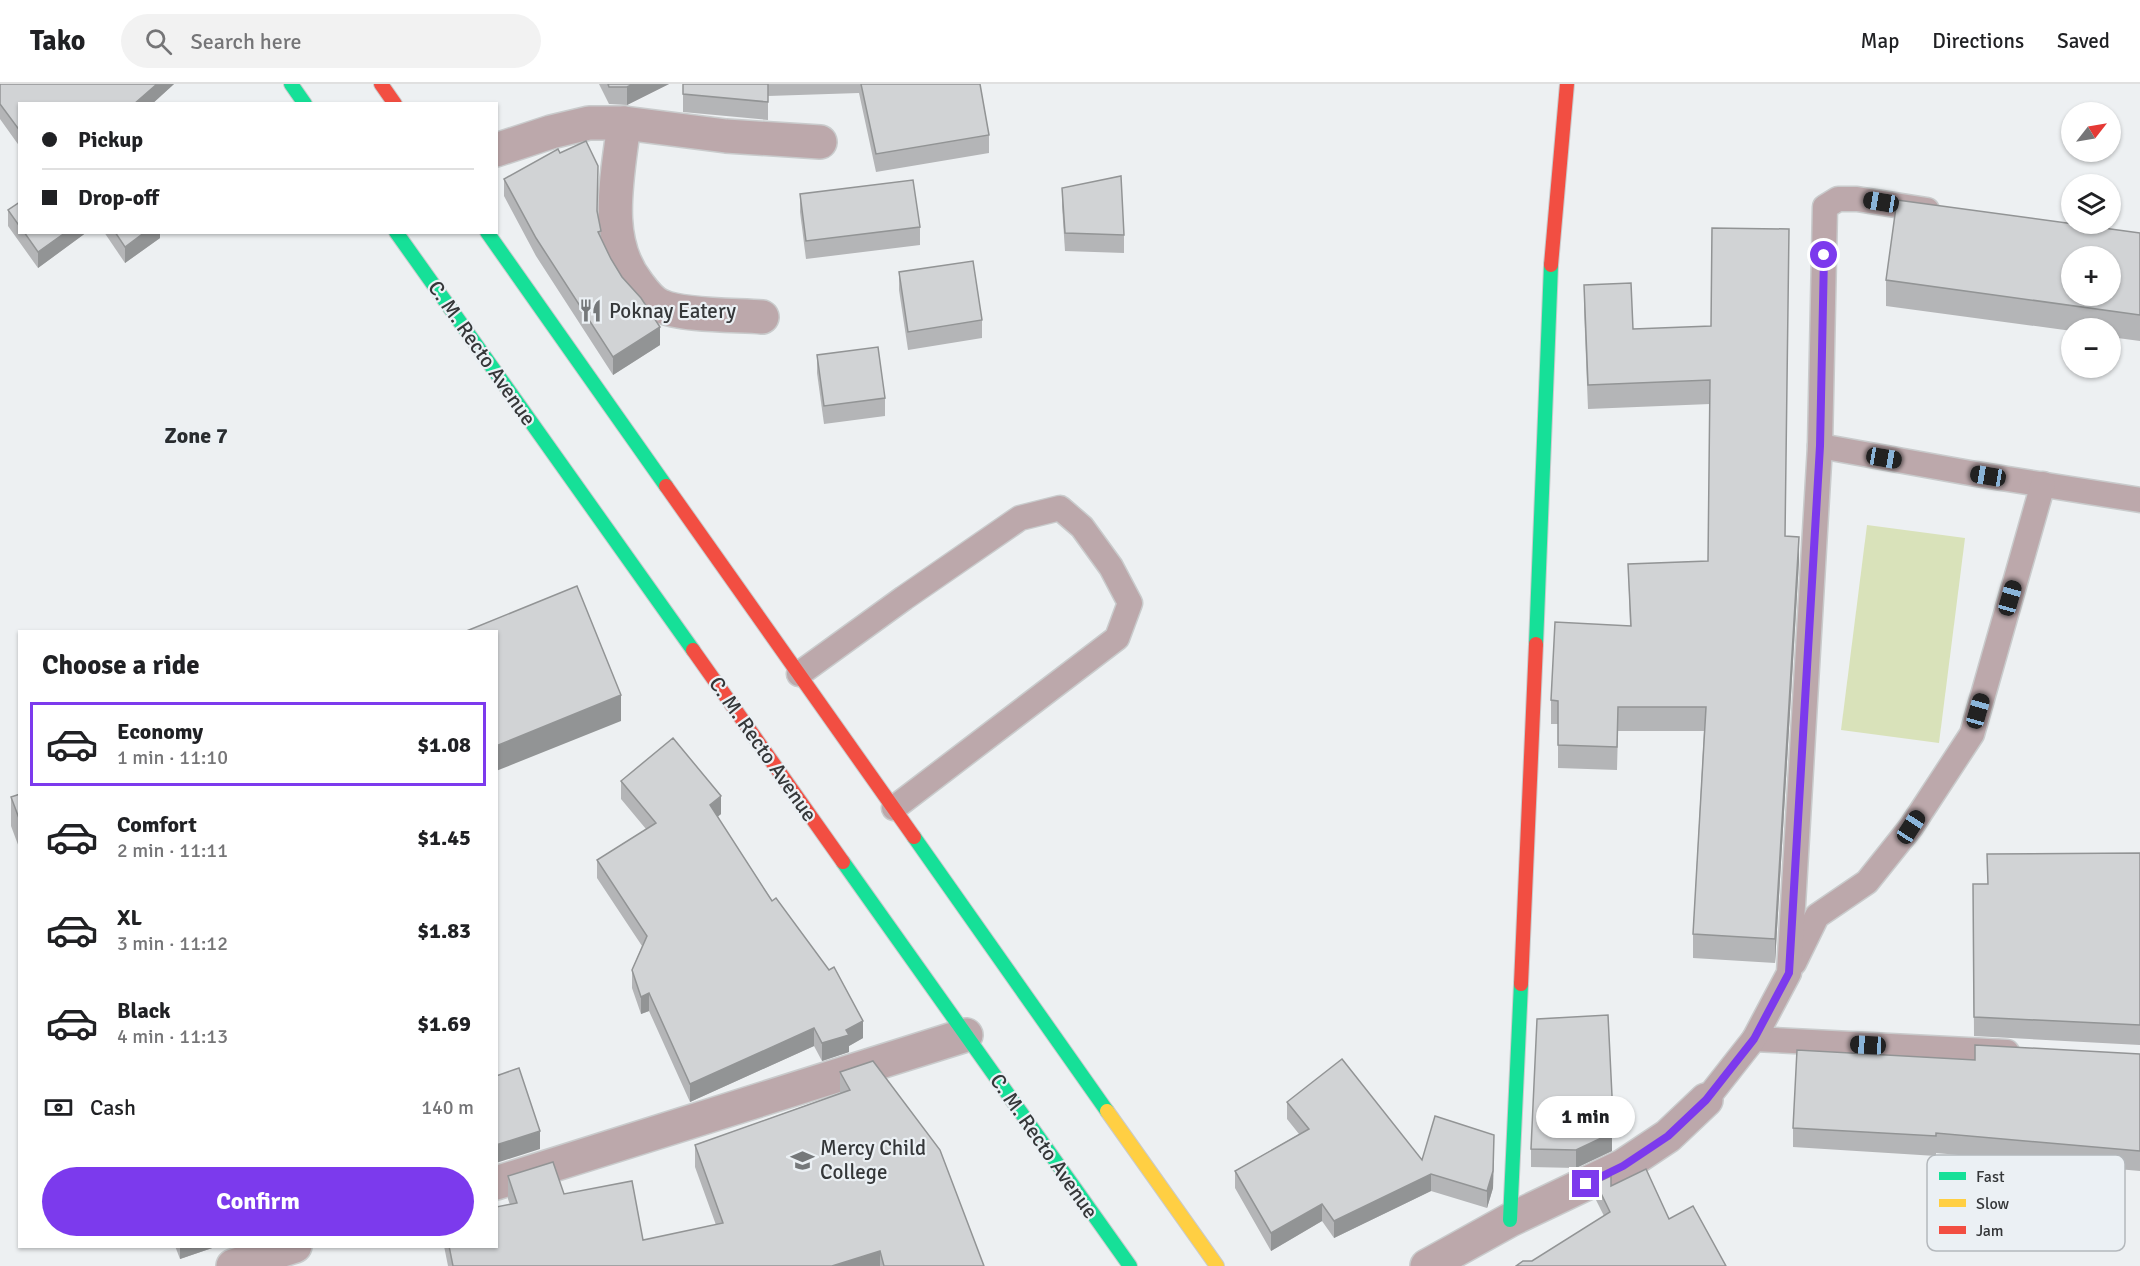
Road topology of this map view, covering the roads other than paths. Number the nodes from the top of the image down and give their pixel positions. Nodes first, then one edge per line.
1 (291, 84) edge
2 (381, 84) edge
3 (1567, 84) edge
4 (304, 102) edge
5 (394, 102) edge
6 (624, 123) junction
7 (820, 142) dead end
8 (498, 149) edge
9 (1952, 213) edge
10 (397, 234) edge
11 (488, 234) edge
12 (762, 317) dead end
13 (1820, 446) junction
14 (2043, 484) junction
15 (2140, 500) edge
16 (799, 674) junction
17 (894, 808) junction
18 (1789, 973) junction
19 (966, 1035) junction
20 (1754, 1039) junction
21 (2035, 1054) edge
22 (1706, 1100) joint
23 (498, 1182) edge
24 (1510, 1220) junction
25 (289, 1248) edge
26 (233, 1266) edge
27 (1130, 1266) edge
28 (1217, 1266) edge
29 (1427, 1266) edge

1 - 4 main road
2 - 5 main road
3 - 24 main road
6 - 7 street
6 - 8 street
6 - 12 street
9 - 13 lane
10 - 19 main road, C. M. Recto Avenue
11 - 16 main road
13 - 14 lane
13 - 18 lane
14 - 15 lane
14 - 18 lane
16 - 17 main road
16 - 17 lane
17 - 28 main road
18 - 20 lane
19 - 23 street
19 - 27 main road, C. M. Recto Avenue
20 - 21 lane
20 - 22 lane
22 - 24 street
24 - 29 street
25 - 26 street

